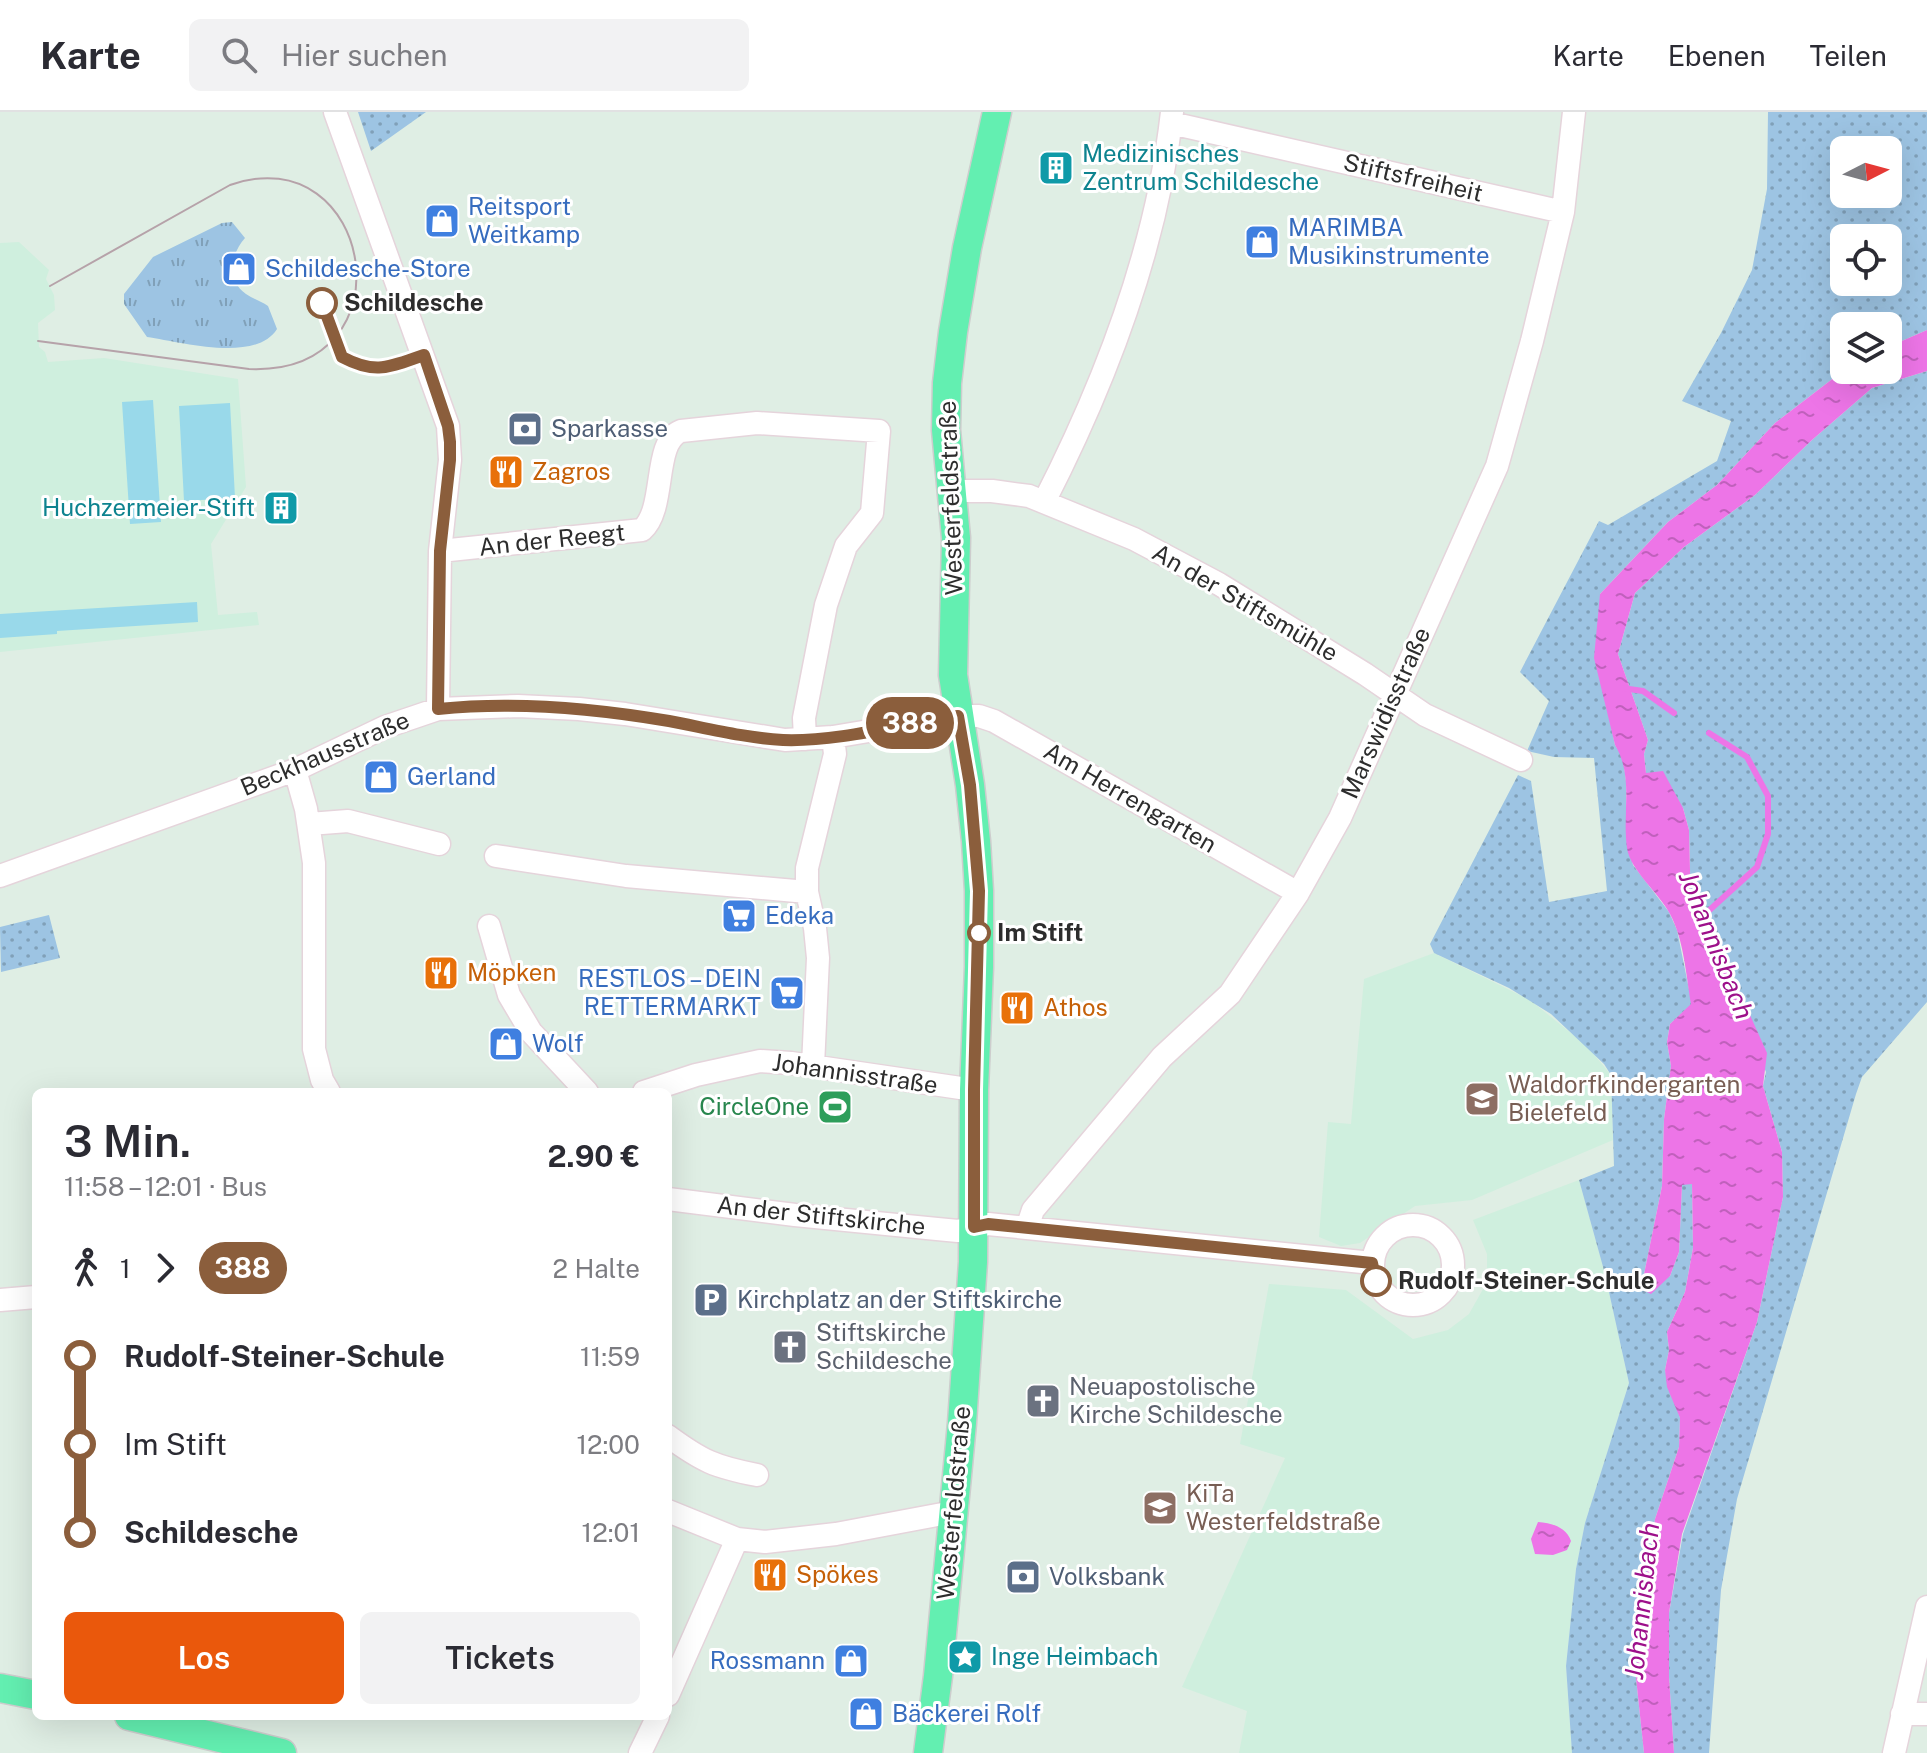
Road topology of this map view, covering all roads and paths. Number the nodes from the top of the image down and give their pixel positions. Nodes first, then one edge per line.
1 (335, 112) edge
2 (984, 112) edge
3 (997, 112) edge
4 (1574, 112) edge
5 (1171, 117) edge
6 (1563, 212) junction
7 (967, 248) junction
8 (952, 491) junction
9 (1044, 502) junction
10 (440, 551) junction
11 (1394, 696) junction
12 (438, 709) junction
13 (958, 716) junction
14 (833, 737) junction
15 (805, 739) junction
16 (1521, 760) dead end
17 (295, 770) junction
18 (309, 824) junction
19 (439, 844) dead end
20 (496, 856) dead end
21 (0, 876) edge
22 (807, 892) junction
23 (1298, 893) junction
24 (489, 926) dead end
25 (813, 1066) junction
26 (327, 1088) edge
27 (583, 1088) edge
28 (656, 1088) edge
29 (974, 1090) junction
30 (672, 1200) edge
31 (974, 1227) junction
32 (1027, 1228) junction
33 (1372, 1263) dead end
34 (32, 1297) edge
35 (0, 1300) edge
36 (672, 1439) edge
37 (757, 1475) dead end
38 (953, 1512) junction
39 (672, 1513) edge
40 (737, 1539) junction
41 (1927, 1607) edge
42 (672, 1686) edge
43 (0, 1688) edge
44 (32, 1694) edge
45 (1902, 1714) junction
46 (1927, 1714) edge
47 (146, 1720) edge
48 (656, 1720) edge
49 (282, 1753) edge
50 (640, 1753) edge
51 (928, 1753) edge
52 (1894, 1753) edge

1 - 10 street, An der Reegt
2 - 7 main road, Westerfeldstraße
3 - 7 main road, Westerfeldstraße
4 - 6 street, Marswidisstraße
5 - 6 street, Stiftsfreiheit
5 - 9 street
6 - 11 street, Marswidisstraße
7 - 8 main road, Westerfeldstraße
8 - 9 street, An der Stiftsmühle
8 - 13 main road, Westerfeldstraße
9 - 11 street, An der Stiftsmühle
10 - 12 street, An der Reegt
10 - 15 street, An der Reegt
11 - 16 street, An der Stiftsmühle
11 - 23 street, Marswidisstraße
12 - 15 street, Beckhausstraße
12 - 17 street, Beckhausstraße
13 - 14 street, Beckhausstraße
13 - 23 street, Am Herrengarten
13 - 29 main road, Westerfeldstraße
14 - 15 street, Beckhausstraße
14 - 22 street
17 - 18 street
17 - 21 street, Beckhausstraße
18 - 19 street
18 - 26 street
20 - 22 street
22 - 25 street
23 - 32 street, Marswidisstraße
24 - 27 street
25 - 28 street, Johannisstraße
25 - 29 street, Johannisstraße
29 - 31 main road, Westerfeldstraße
30 - 31 street, An der Stiftskirche
31 - 32 street, An der Stiftskirche
31 - 38 main road, Westerfeldstraße
32 - 33 street, An der Stiftskirche
34 - 35 street
36 - 37 street
38 - 40 street
38 - 51 main road, Westerfeldstraße
39 - 40 street
40 - 42 street
41 - 45 street
43 - 44 main road
45 - 46 street
45 - 52 street
47 - 49 main road
48 - 50 street

